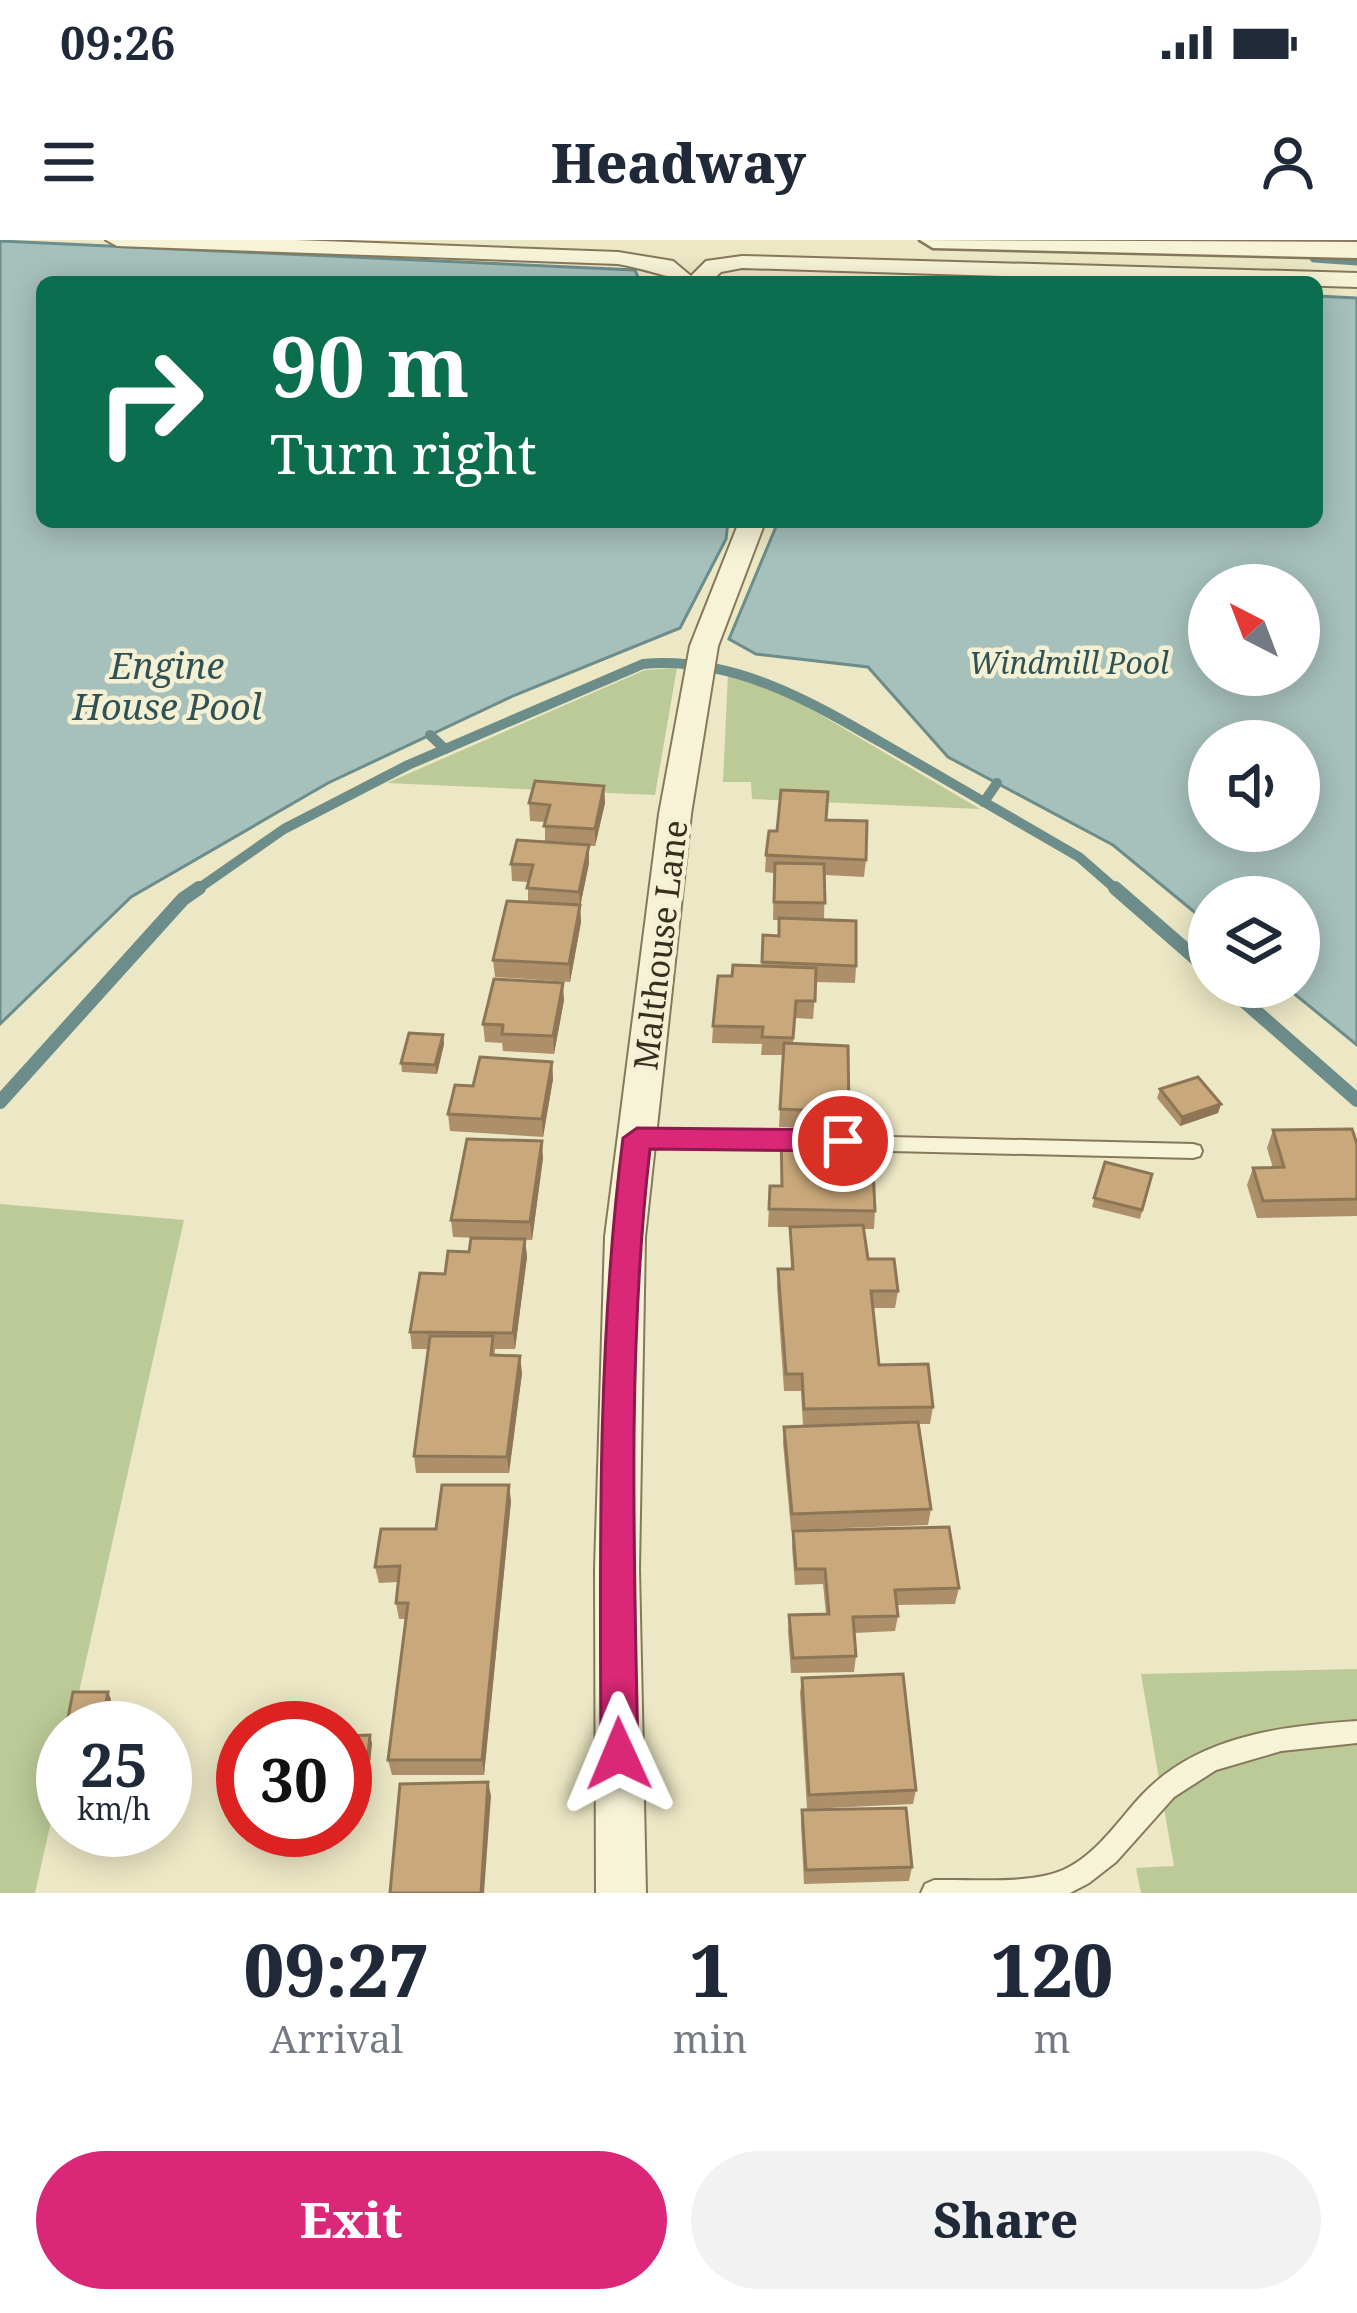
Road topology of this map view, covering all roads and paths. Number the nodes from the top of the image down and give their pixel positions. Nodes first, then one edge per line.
1 (117, 240) edge
2 (933, 240) edge
3 (1234, 243) edge
4 (1319, 244) edge
5 (1357, 250) edge
6 (678, 276) edge
7 (704, 276) edge
8 (1220, 276) edge
9 (1323, 279) edge
10 (1357, 280) edge
11 (750, 528) edge
12 (637, 1138) junction
13 (1193, 1151) dead end
14 (1357, 1732) edge
15 (621, 1893) edge
16 (934, 1893) edge

1 - 6 street
2 - 3 street
3 - 4 street
4 - 5 street
7 - 8 street
9 - 10 street
11 - 12 street, Malthouse Lane
12 - 13 lane
12 - 15 street, Malthouse Lane
14 - 16 lane

